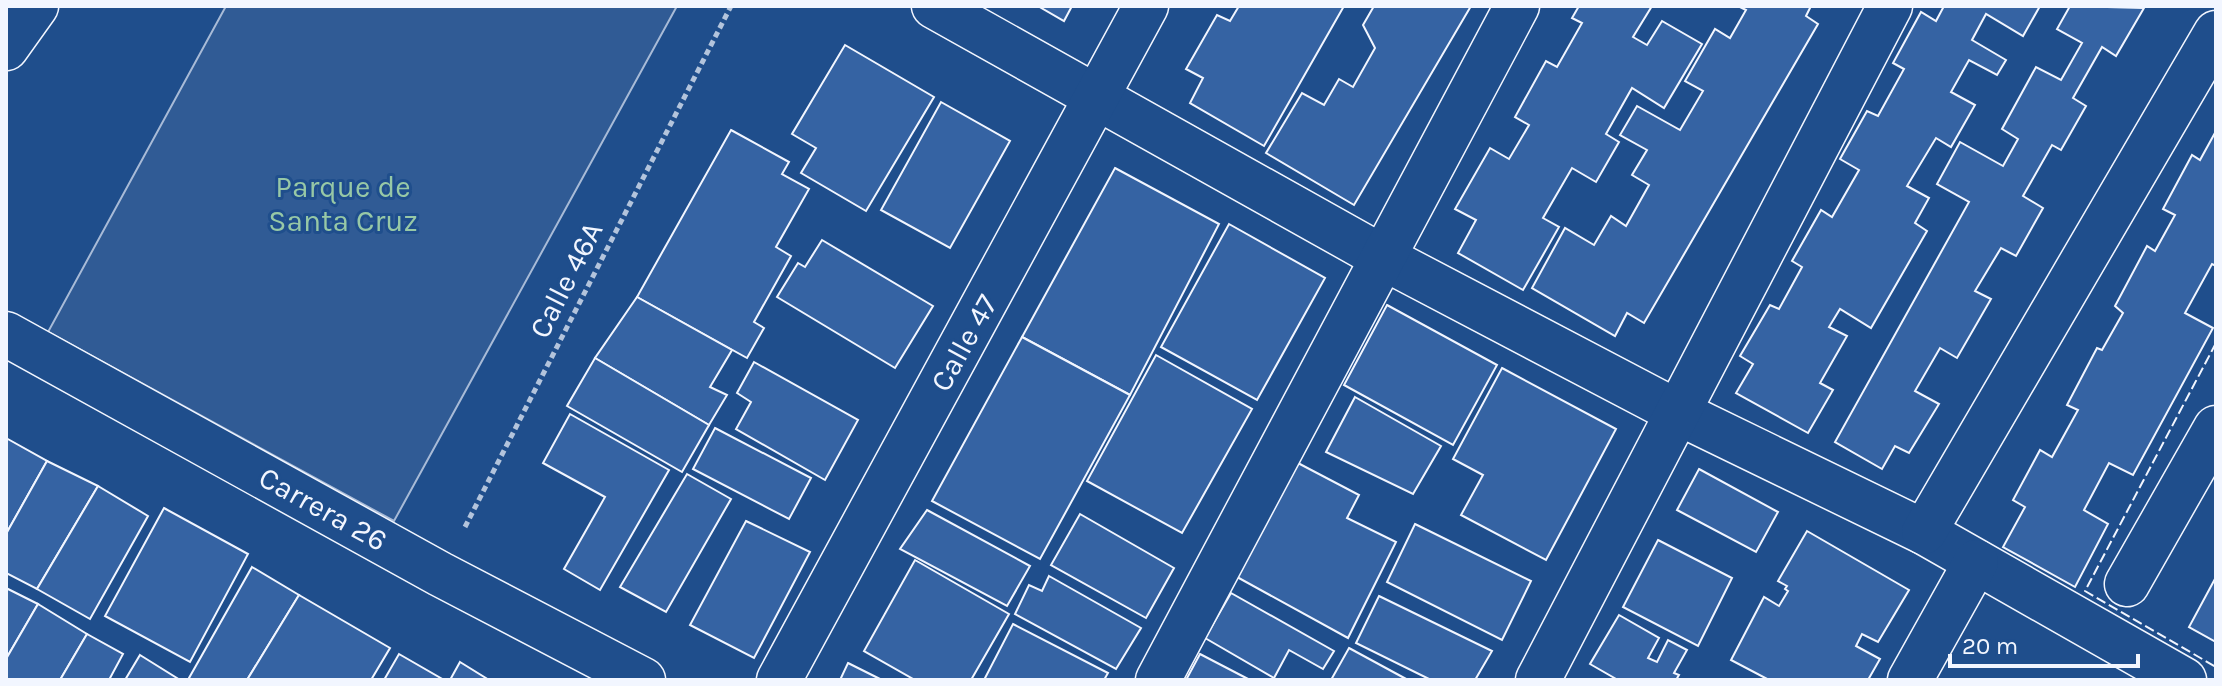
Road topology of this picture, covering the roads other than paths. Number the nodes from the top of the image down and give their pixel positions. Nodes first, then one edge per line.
1 (36, 6) edge
2 (934, 6) edge
3 (1146, 6) edge
4 (1517, 6) edge
5 (1890, 6) edge
6 (2216, 33) edge
7 (6, 48) edge
8 (1098, 97) junction
9 (1382, 257) junction
10 (6, 334) edge
11 (1679, 413) junction
12 (2216, 428) edge
13 (1924, 532) junction
14 (1976, 562) junction
15 (2127, 584) dead end
16 (643, 680) edge
17 (779, 680) edge
18 (1158, 680) edge
19 (1538, 680) edge
20 (1910, 680) edge
21 (2184, 680) edge

1 - 7 street
2 - 8 street
3 - 8 street, Calle 47
4 - 9 street
5 - 11 street
6 - 13 street
8 - 9 street
8 - 17 street, Calle 47
9 - 11 street
9 - 18 street
10 - 16 street, Carrera 26
11 - 13 street
11 - 19 street
12 - 15 street
13 - 14 street
14 - 20 street
14 - 21 street

